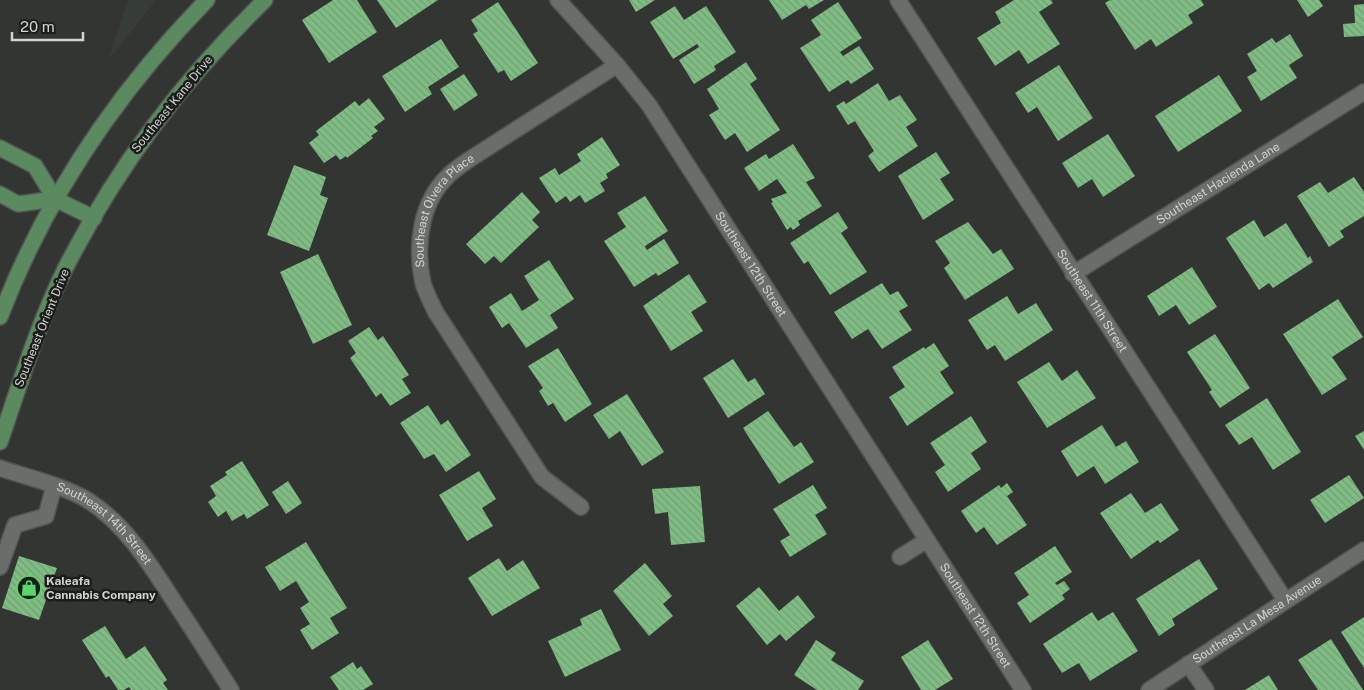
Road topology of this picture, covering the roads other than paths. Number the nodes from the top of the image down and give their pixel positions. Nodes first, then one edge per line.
1 (207, 0) edge
2 (265, 0) edge
3 (558, 0) edge
4 (898, 0) edge
5 (617, 65) junction
6 (1364, 92) edge
7 (0, 148) edge
8 (0, 194) edge
9 (55, 199) junction
10 (94, 218) junction
11 (1073, 274) junction
12 (0, 317) edge
13 (0, 442) edge
14 (0, 468) edge
15 (54, 486) junction
16 (581, 506) dead end
17 (927, 540) junction
18 (1364, 550) edge
19 (900, 557) dead end
20 (0, 567) edge
21 (1285, 600) junction
22 (1188, 664) junction
23 (231, 690) edge
24 (1023, 690) edge
25 (1149, 690) edge
26 (1206, 690) edge

1 - 9 main road
2 - 10 main road, Southeast Kane Drive
3 - 5 street, Southeast 12th Street
4 - 11 street, Southeast 11th Street
5 - 16 street, Southeast Olvera Place
5 - 17 street, Southeast 12th Street
6 - 11 street, Southeast Hacienda Lane
7 - 9 main road
8 - 9 main road
9 - 10 main road
9 - 12 main road
10 - 13 main road, Southeast Orient Drive
11 - 21 street, Southeast 11th Street
14 - 15 street, Southeast 14th Street
15 - 20 street
15 - 23 street, Southeast 14th Street
17 - 19 street
17 - 24 street, Southeast 12th Street
18 - 21 street, Southeast La Mesa Avenue
21 - 22 street, Southeast La Mesa Avenue
22 - 25 street, Southeast La Mesa Avenue
22 - 26 street

